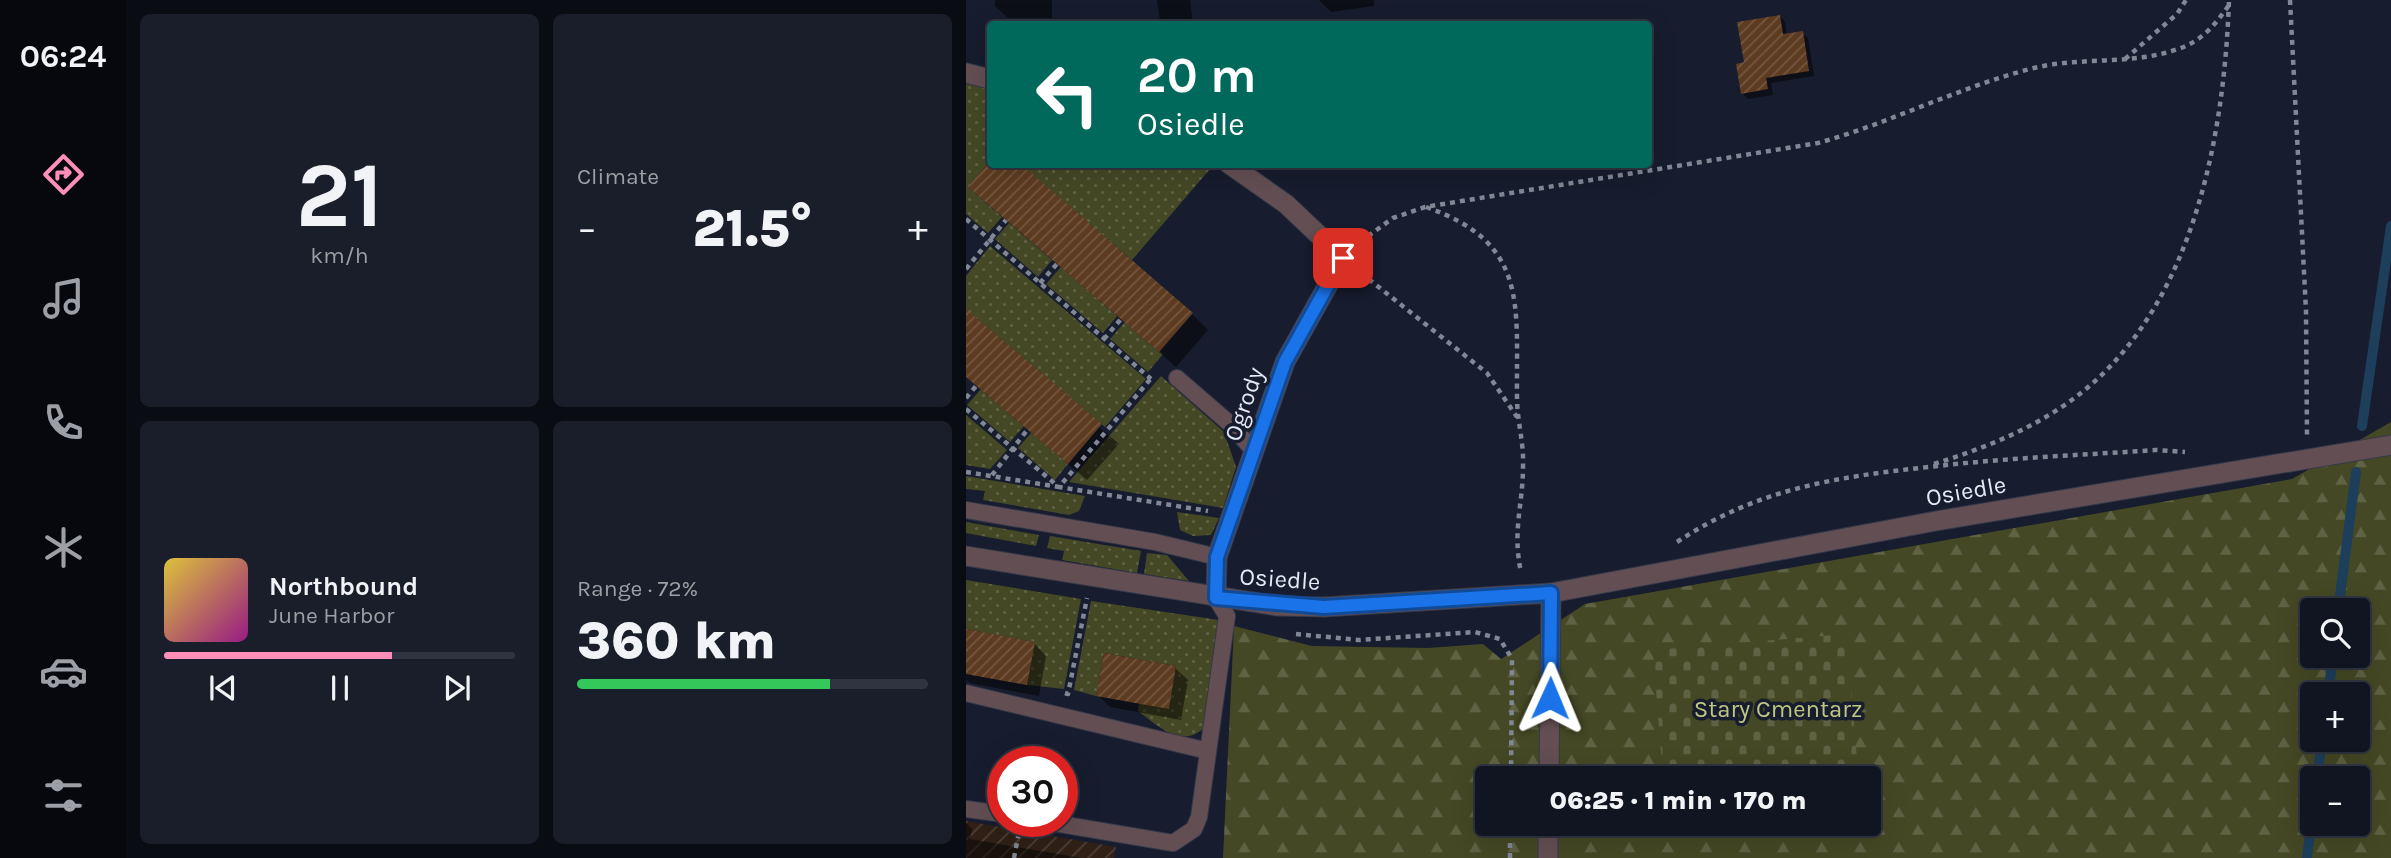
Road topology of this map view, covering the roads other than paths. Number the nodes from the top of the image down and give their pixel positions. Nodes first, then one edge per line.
1 (966, 73) edge
2 (987, 78) edge
3 (1235, 168) edge
4 (1177, 378) road end
5 (2391, 445) edge
6 (1254, 451) junction
7 (966, 510) edge
8 (966, 556) edge
9 (1217, 557) junction
10 (1551, 593) junction
11 (1216, 598) junction
12 (966, 693) edge
13 (1208, 751) junction
14 (1549, 766) edge
15 (966, 808) edge
16 (987, 811) edge
17 (1078, 827) edge
18 (1548, 836) edge
19 (1548, 858) edge

1 - 2 street
3 - 6 street, Ogrody
4 - 6 lane
5 - 10 street, Osiedle
6 - 9 street, Ogrody
7 - 9 lane
8 - 11 street, Osiedle
9 - 11 street, Ogrody
10 - 11 street, Osiedle
10 - 14 street
11 - 13 lane
12 - 13 lane
13 - 17 lane
15 - 16 lane
18 - 19 street

